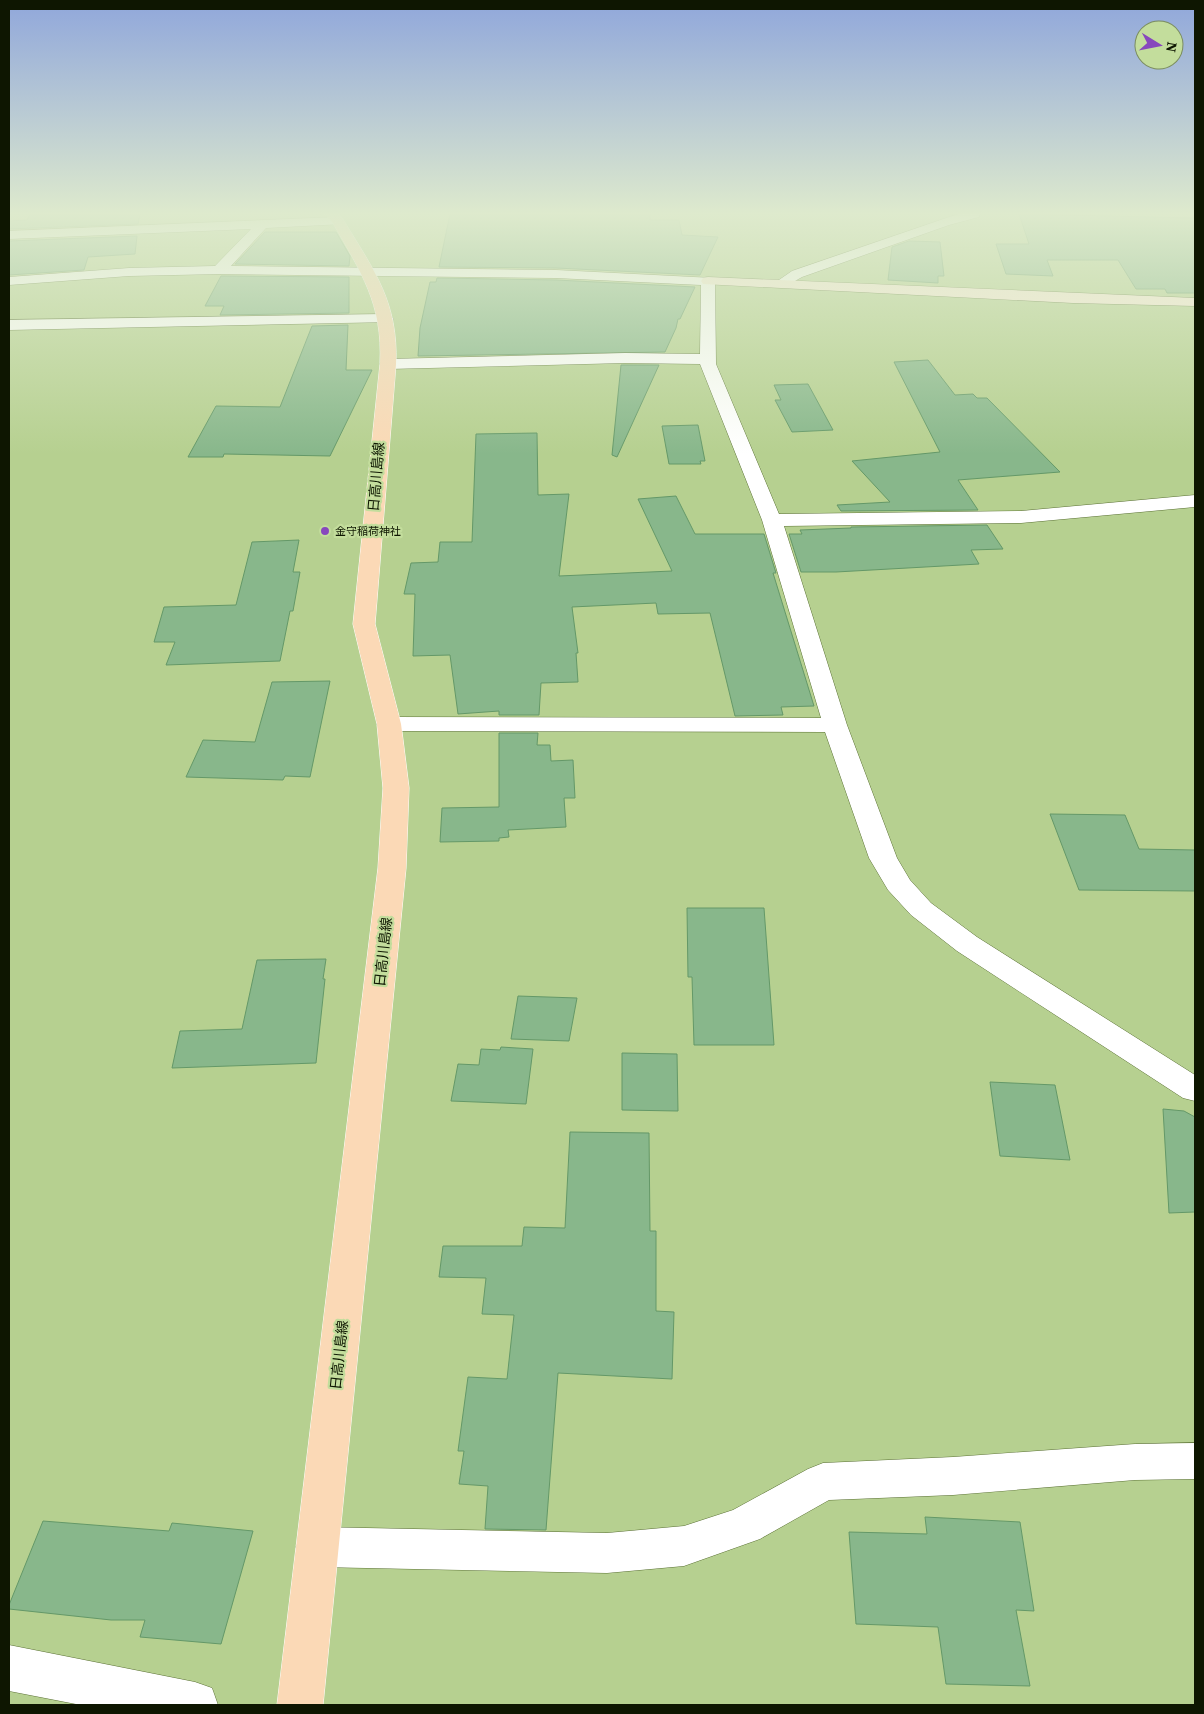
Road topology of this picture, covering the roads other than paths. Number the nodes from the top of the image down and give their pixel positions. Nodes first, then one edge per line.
1 (377, 294) edge
2 (708, 294) edge
3 (1000, 294) edge
4 (1195, 302) edge
5 (386, 319) junction
6 (9, 325) edge
7 (707, 359) junction
8 (388, 364) junction
9 (1192, 509) edge
10 (772, 520) junction
11 (389, 724) junction
12 (835, 725) junction
13 (1195, 1090) edge
14 (1195, 1461) edge
15 (318, 1547) junction
16 (9, 1668) edge
17 (195, 1705) edge
18 (300, 1705) edge

1 - 5 main road, 日高川島線
2 - 7 street
3 - 4 street
5 - 6 street
5 - 8 main road, 日高川島線
7 - 8 street
7 - 10 street
8 - 11 main road, 日高川島線
9 - 10 street
10 - 12 street
11 - 12 street
11 - 15 main road, 日高川島線
12 - 13 street
14 - 15 street
15 - 18 main road, 日高川島線
16 - 17 street

